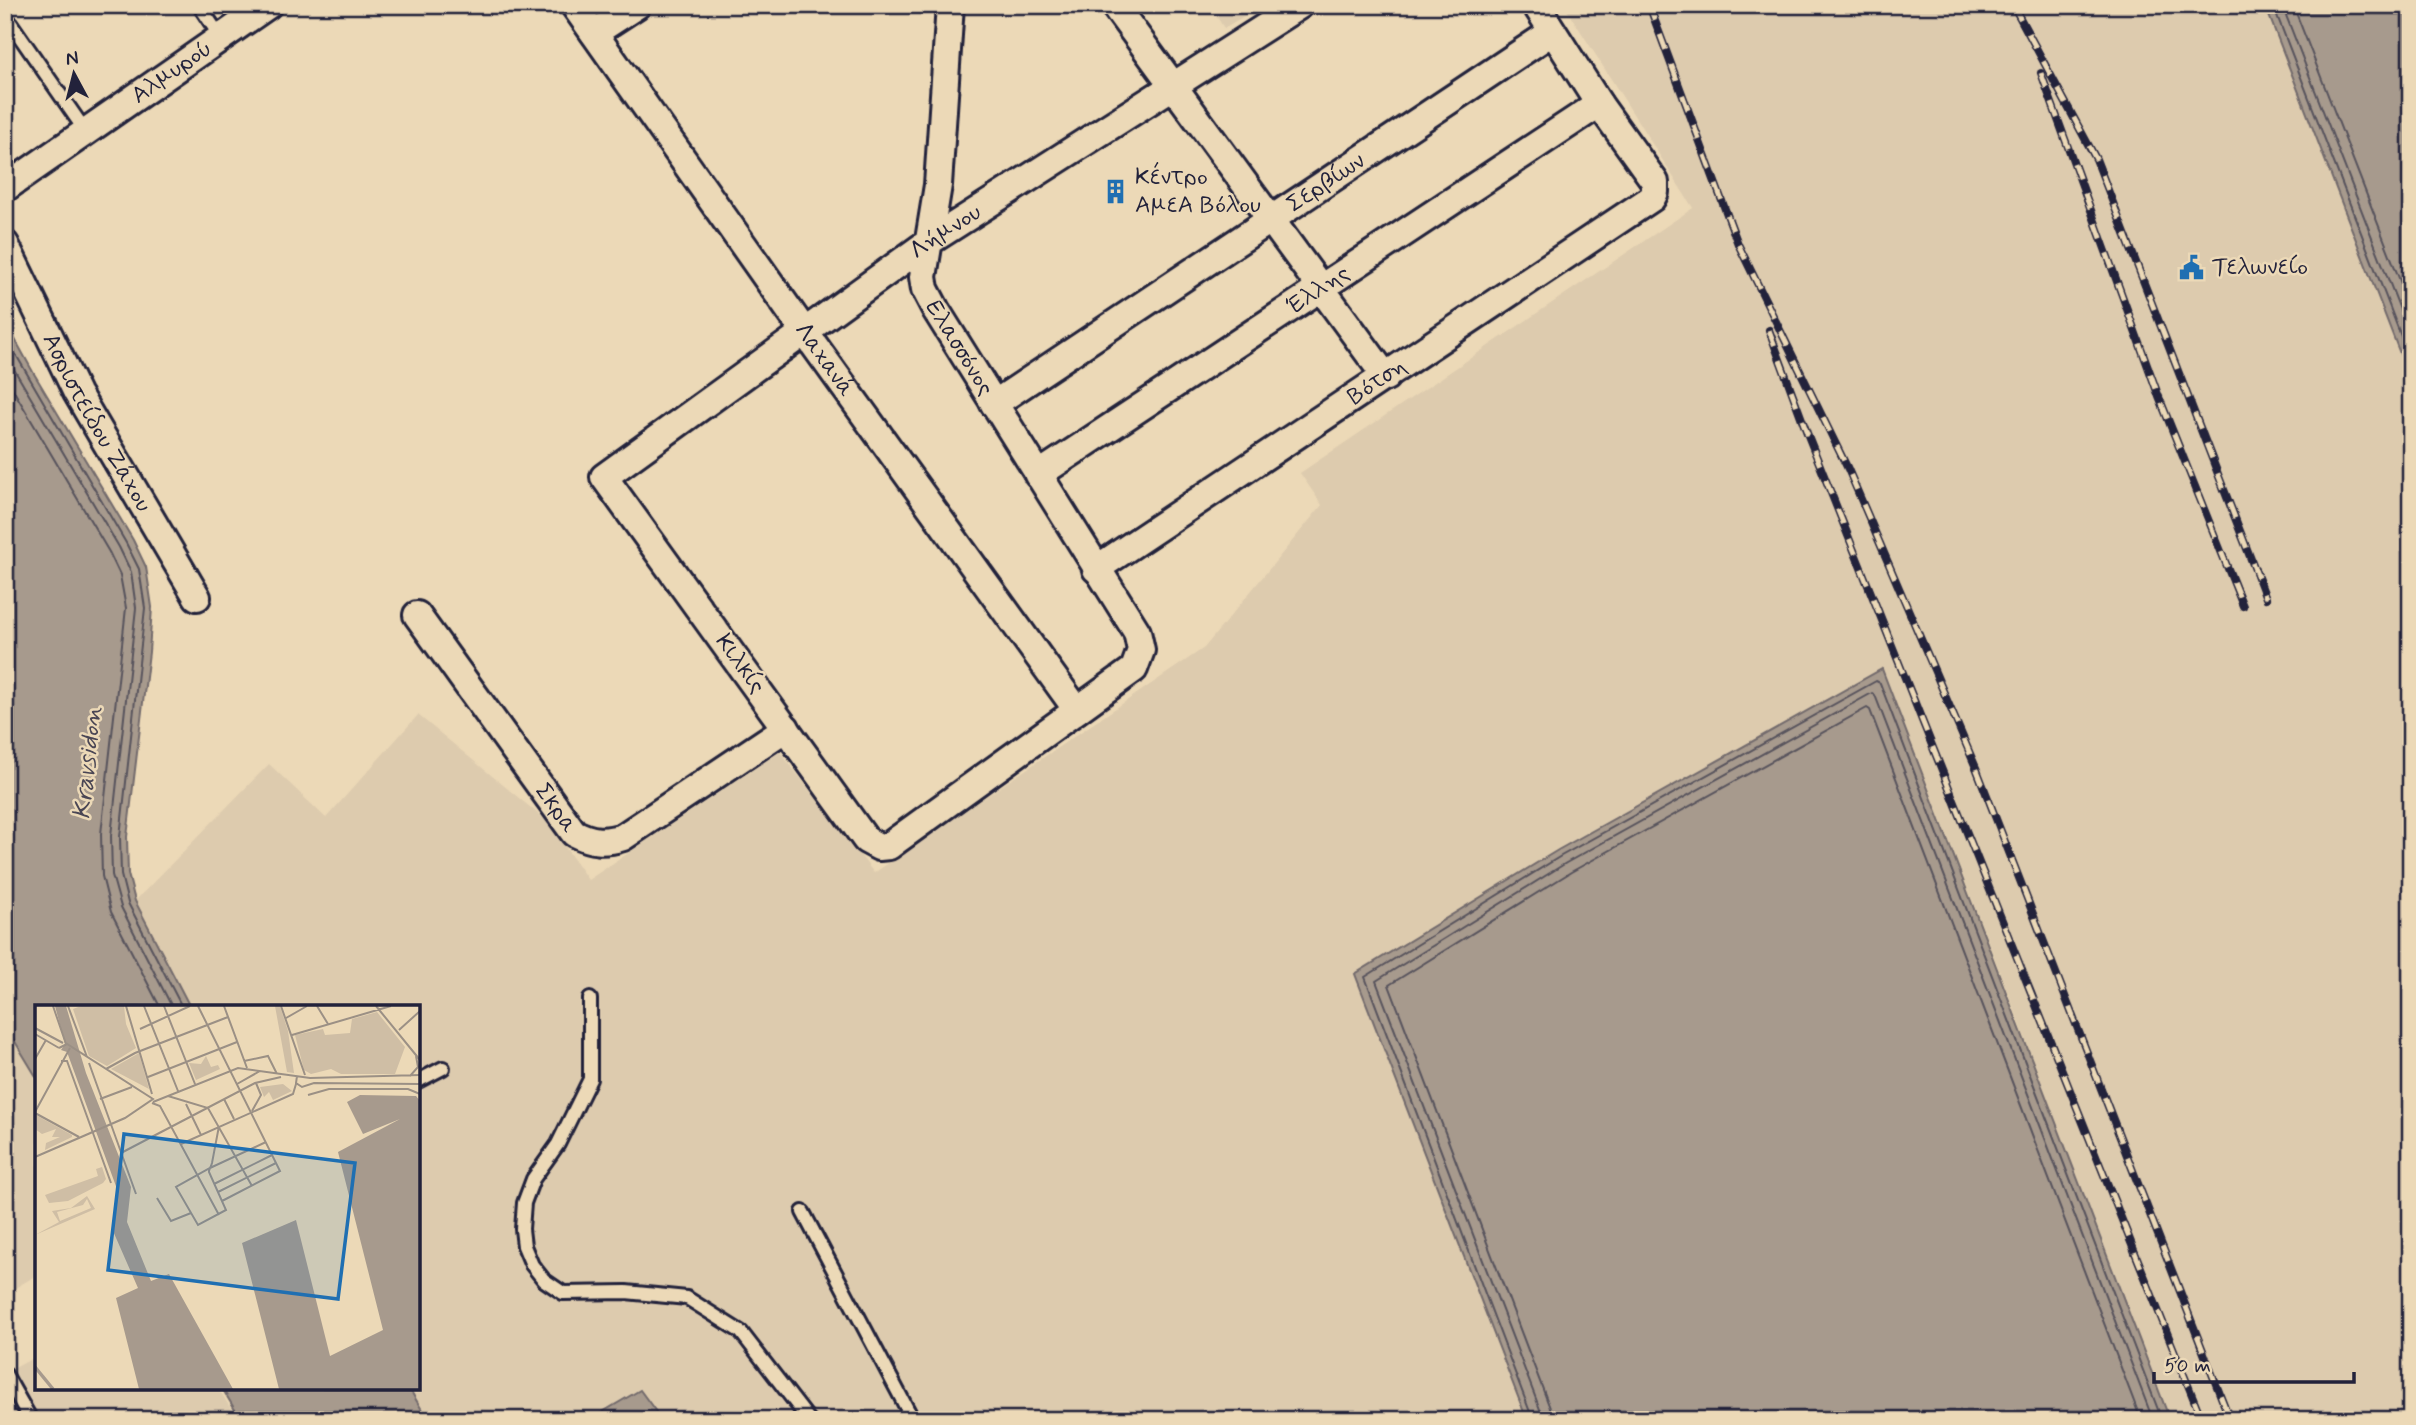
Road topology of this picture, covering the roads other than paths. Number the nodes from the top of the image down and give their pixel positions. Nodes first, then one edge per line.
1 (199, 5) edge
2 (574, 5) edge
3 (637, 5) edge
4 (950, 5) edge
5 (1114, 5) edge
6 (1300, 5) edge
7 (1535, 5) edge
8 (266, 6) edge
9 (5, 15) edge
10 (1552, 32) junction
11 (594, 33) junction
12 (221, 38) junction
13 (1172, 85) junction
14 (1599, 104) junction
15 (86, 132) junction
16 (5, 188) edge
17 (1271, 219) junction
18 (930, 241) junction
19 (5, 244) edge
20 (1321, 288) junction
21 (804, 331) junction
22 (1386, 376) junction
23 (994, 404) junction
24 (1038, 475) junction
25 (604, 477) joint
26 (1096, 569) junction
27 (197, 597) dead end
28 (417, 615) dead end
29 (1077, 710) junction
30 (786, 727) junction
31 (590, 999) dead end
32 (443, 1068) dead end
33 (420, 1080) edge
34 (803, 1212) dead end
35 (5, 1374) edge
36 (31, 1420) edge
37 (809, 1420) edge
38 (913, 1420) edge

1 - 12 lane
2 - 11 street, Λαχανά
3 - 11 street
4 - 18 street, Ελασσόνος
5 - 13 street
6 - 13 street, Λήμνου
7 - 10 street
8 - 12 street, Αλμυρού
9 - 15 lane
10 - 14 street
10 - 17 street, Σερβίων
11 - 21 street, Λαχανά
12 - 15 street, Αλμυρού
13 - 17 street
13 - 18 street, Λήμνου
14 - 20 street, Έλλης
14 - 22 street, Βότση
15 - 16 street, Αλμυρού
17 - 20 street
17 - 23 street, Σερβίων
18 - 21 street, Λήμνου
18 - 23 street, Ελασσόνος
19 - 27 street, Ασριστείδου Ζάχου
20 - 22 street
20 - 24 street, Έλλης
21 - 25 street, Λήμνου
21 - 29 street, Λαχανά
22 - 26 street, Βότση
23 - 24 street, Ελασσόνος
24 - 26 street, Ελασσόνος
25 - 30 street, Κιλκίς
26 - 29 street, Ελασσόνος
28 - 30 street, Σκρα
29 - 30 street, Κιλκίς
31 - 37 lane
32 - 33 lane
34 - 38 lane
35 - 36 lane

